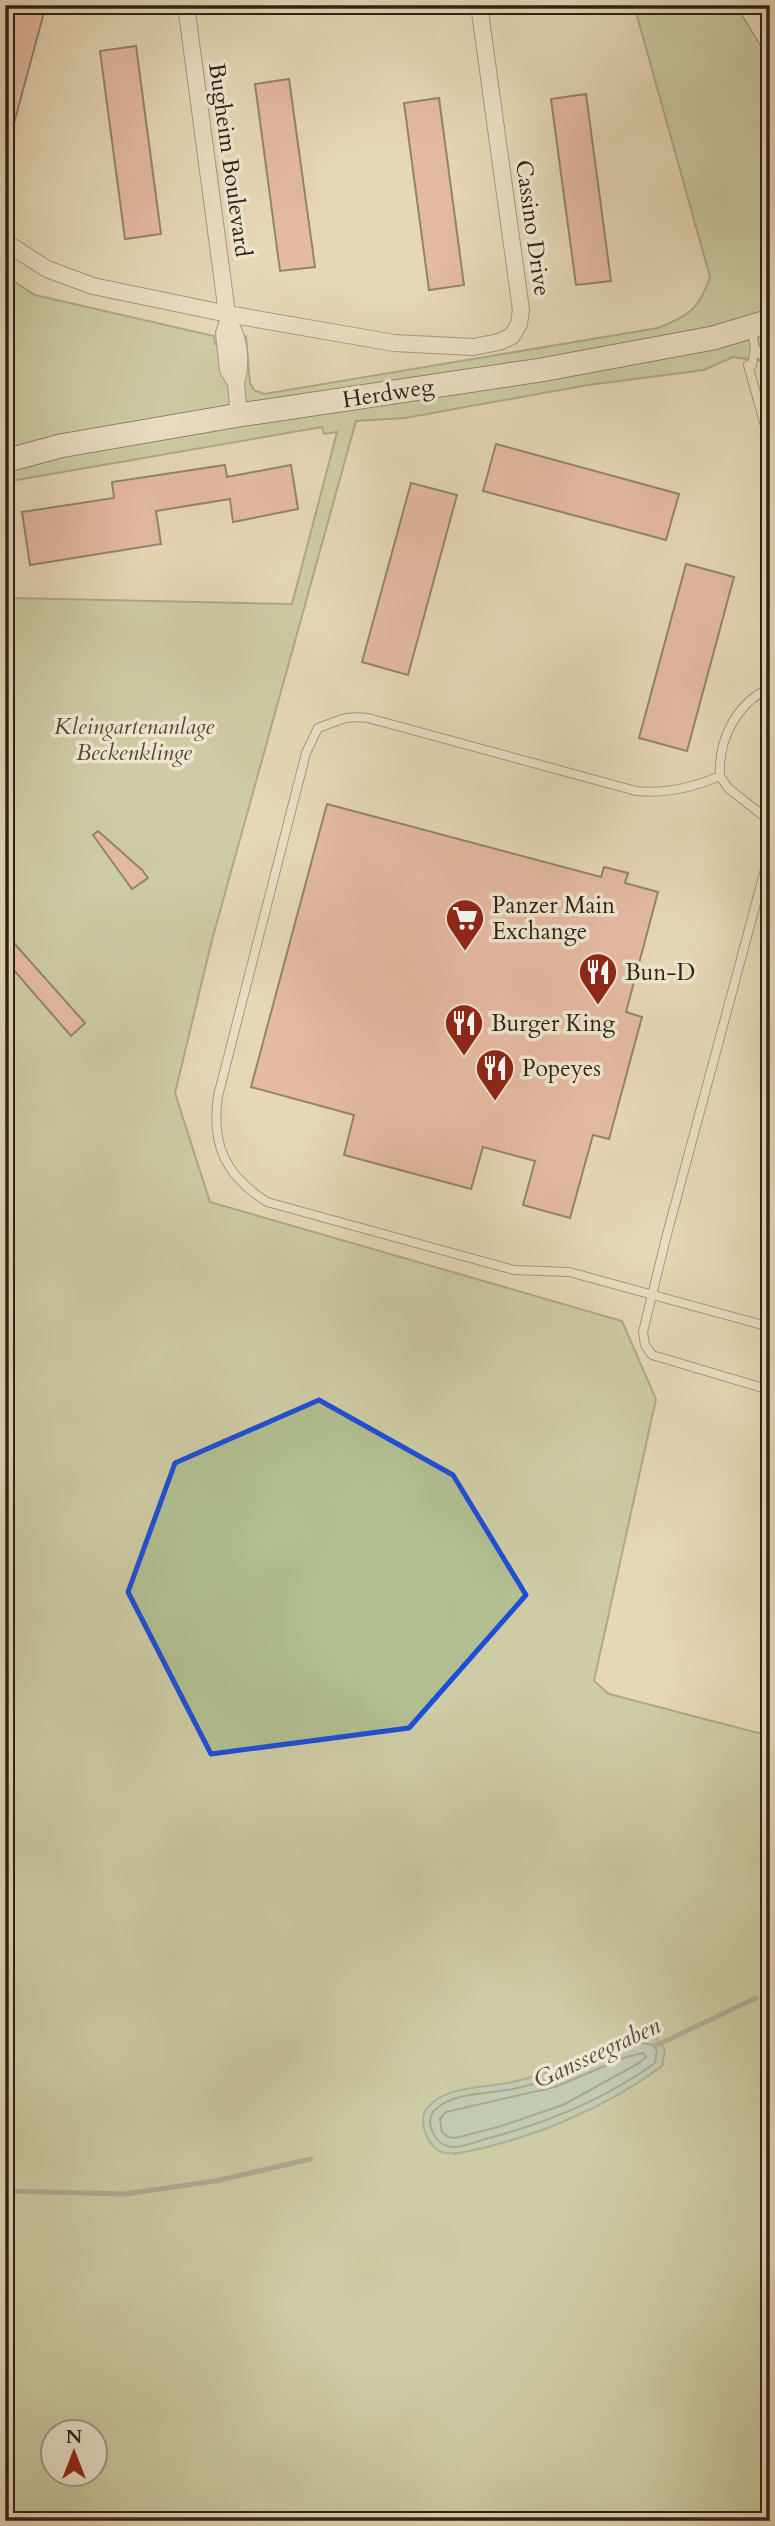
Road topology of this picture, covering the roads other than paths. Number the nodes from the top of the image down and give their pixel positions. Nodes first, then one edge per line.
1 (186, 5) edge
2 (479, 5) edge
3 (750, 5) edge
4 (770, 38) edge
5 (5, 242) edge
6 (228, 317) junction
7 (759, 332) edge
8 (770, 365) edge
9 (243, 420) junction
10 (770, 441) edge
11 (5, 461) edge
12 (770, 484) edge
13 (770, 688) edge
14 (720, 776) junction
15 (770, 844) edge
16 (770, 851) edge
17 (651, 1295) junction
18 (770, 1327) edge
19 (770, 1390) edge

1 - 6 street, Bugheim Boulevard
2 - 6 street, Cassino Drive
3 - 4 street
5 - 6 street
6 - 9 street, Bugheim Boulevard
7 - 8 lane
7 - 9 street, Herdweg
7 - 10 lane
9 - 11 street, Herdweg
10 - 12 lane
13 - 14 lane
14 - 15 lane
14 - 17 lane
16 - 17 lane
17 - 18 lane
17 - 19 lane

